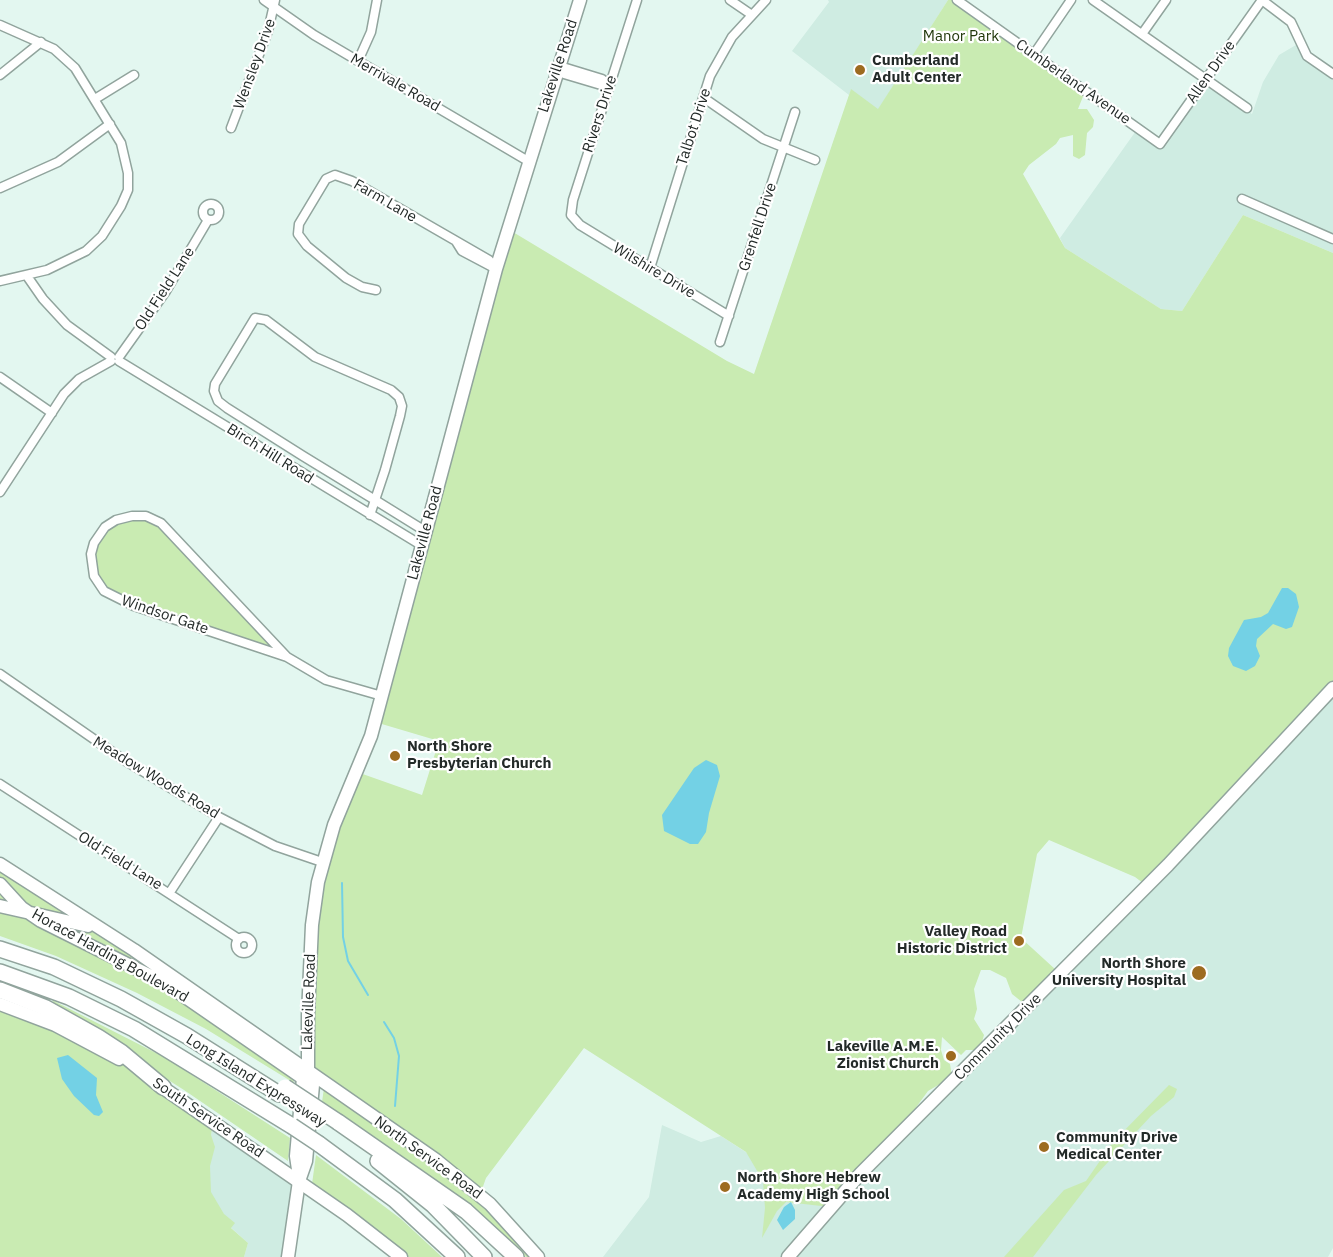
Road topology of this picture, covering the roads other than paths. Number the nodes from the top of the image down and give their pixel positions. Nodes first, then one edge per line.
1 (264, 0) edge
2 (377, 0) edge
3 (580, 0) edge
4 (637, 0) edge
5 (730, 0) edge
6 (766, 0) edge
7 (957, 0) edge
8 (1071, 0) edge
9 (1093, 0) edge
10 (1166, 0) edge
11 (1262, 0) edge
12 (275, 4) edge
13 (752, 15) junction
14 (0, 25) edge
15 (1142, 34) junction
16 (41, 42) junction
17 (1034, 54) junction
18 (358, 61) junction
19 (558, 68) junction
20 (1333, 74) edge
21 (0, 75) edge
22 (134, 75) dead end
23 (1206, 79) junction
24 (609, 84) junction
25 (704, 98) junction
26 (95, 99) junction
27 (1247, 108) dead end
28 (795, 112) dead end
29 (110, 124) junction
30 (231, 128) dead end
31 (1161, 144) joint
32 (782, 149) junction
33 (815, 159) dead end
34 (528, 161) junction
35 (0, 188) edge
36 (1242, 200) dead end
37 (208, 220) dead end
38 (580, 225) joint
39 (1333, 239) edge
40 (650, 268) junction
41 (496, 269) junction
42 (27, 276) junction
43 (0, 281) edge
44 (376, 290) dead end
45 (729, 316) junction
46 (720, 342) dead end
47 (115, 359) junction
48 (0, 377) edge
49 (0, 384) edge
50 (15, 387) junction
51 (52, 413) junction
52 (0, 492) edge
53 (375, 500) junction
54 (370, 515) junction
55 (425, 531) junction
56 (421, 545) junction
57 (287, 657) junction
58 (0, 674) edge
59 (1333, 688) edge
60 (382, 696) junction
61 (0, 784) edge
62 (219, 817) junction
63 (322, 862) junction
64 (0, 864) edge
65 (0, 884) edge
66 (170, 892) junction
67 (0, 906) edge
68 (27, 912) junction
69 (106, 934) junction
70 (239, 939) dead end
71 (0, 949) edge
72 (0, 972) edge
73 (0, 990) edge
74 (0, 1004) edge
75 (308, 1078) junction
76 (163, 1087) junction
77 (335, 1125) junction
78 (299, 1181) junction
79 (288, 1257) edge
80 (401, 1257) edge
81 (457, 1257) edge
82 (484, 1257) edge
83 (516, 1257) edge
84 (538, 1257) edge
85 (788, 1257) edge

1 - 12 street, Merrivale Road
2 - 18 street
3 - 19 main road, Lakeville Road
4 - 24 street, Rivers Drive
5 - 13 street
6 - 13 street, Talbot Drive
7 - 17 street, Cumberland Avenue
8 - 17 street
9 - 15 street
10 - 15 street
11 - 20 street
11 - 23 street, Allen Drive
12 - 18 street, Merrivale Road
12 - 30 street, Wensley Drive
13 - 25 street, Talbot Drive
14 - 16 street
15 - 23 street
16 - 21 street
16 - 26 street
17 - 31 street, Cumberland Avenue
18 - 34 street, Merrivale Road
19 - 24 street
19 - 34 main road, Lakeville Road
22 - 26 street
23 - 27 street
23 - 31 street, Allen Drive
24 - 38 street, Rivers Drive
25 - 32 street
25 - 40 street, Talbot Drive
26 - 29 street
28 - 32 street, Grenfell Drive
29 - 35 street
29 - 42 street
32 - 33 street
32 - 45 street, Grenfell Drive
34 - 41 main road, Lakeville Road
36 - 39 street
37 - 47 street, Old Field Lane
38 - 40 street, Wilshire Drive
40 - 45 street, Wilshire Drive
41 - 44 street, Farm Lane
41 - 55 main road, Lakeville Road
42 - 43 street
42 - 47 street, Birch Hill Road
45 - 46 street, Grenfell Drive
47 - 51 street, Old Field Lane
47 - 54 street, Birch Hill Road
48 - 50 street
49 - 50 street
50 - 51 street
51 - 52 street, Old Field Lane
53 - 53 street
53 - 54 street
53 - 55 street
54 - 56 street, Birch Hill Road
55 - 56 main road, Lakeville Road
56 - 60 main road, Lakeville Road
57 - 57 street, Windsor Gate
57 - 60 street, Windsor Gate
58 - 62 street, Meadow Woods Road
59 - 85 main road, Community Drive
60 - 63 main road, Lakeville Road
61 - 66 street, Old Field Lane
62 - 63 street, Meadow Woods Road
62 - 66 street
63 - 75 main road, Lakeville Road
64 - 69 main road, Horace Harding Boulevard
65 - 68 main road, Horace Harding Boulevard
66 - 70 street, Old Field Lane
67 - 68 main road
68 - 69 main road
68 - 75 main road, Horace Harding Boulevard
69 - 75 main road, Horace Harding Boulevard
71 - 77 highway, Long Island Expressway, bridge
72 - 81 highway, Long Island Expressway, bridge
73 - 76 highway
74 - 76 main road, South Service Road
75 - 78 main road, Lakeville Road
75 - 84 main road, North Service Road
76 - 78 main road, South Service Road
77 - 82 highway, Long Island Expressway
77 - 83 highway
78 - 79 main road, Lakeville Road
78 - 80 main road, South Service Road

